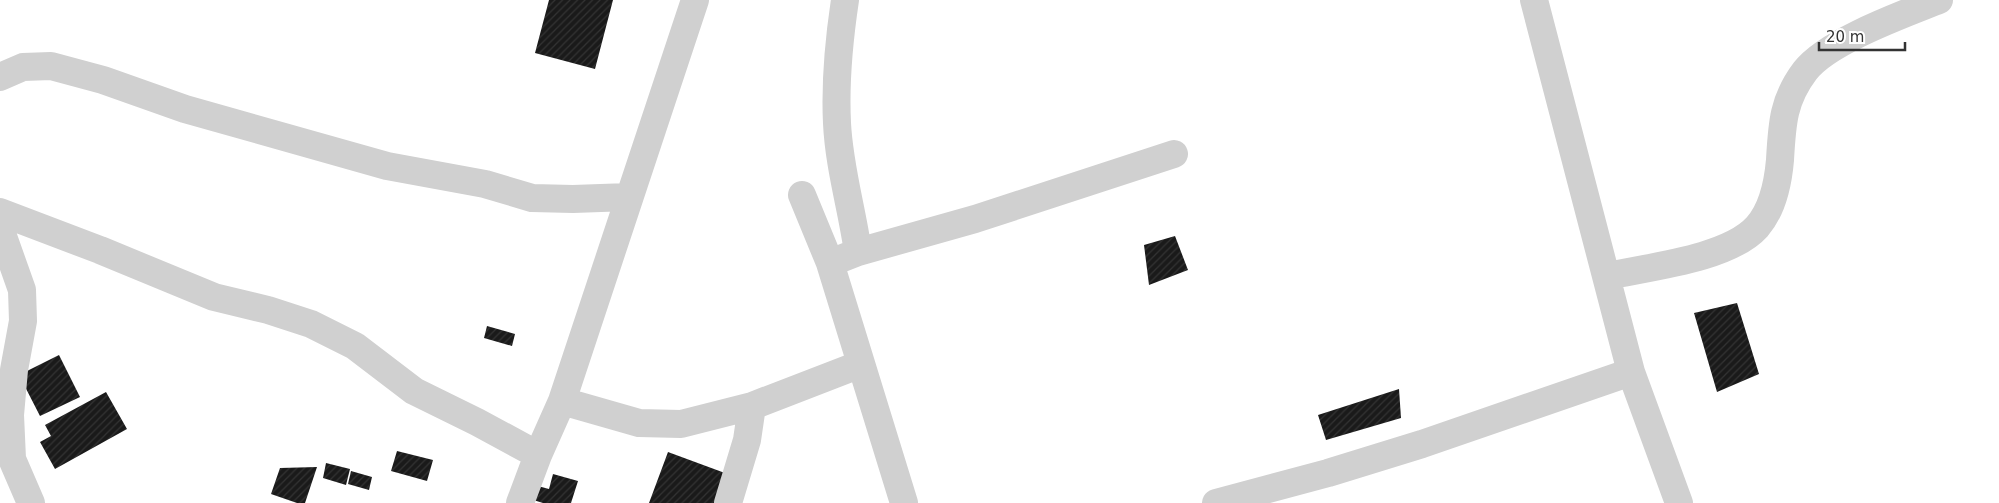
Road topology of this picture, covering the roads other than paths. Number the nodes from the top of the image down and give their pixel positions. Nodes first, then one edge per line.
1 (695, 0) edge
2 (845, 0) edge
3 (1534, 0) edge
4 (1939, 0) edge
5 (0, 78) edge
6 (1174, 154) dead end
7 (802, 195) dead end
8 (630, 197) junction
9 (0, 212) edge
10 (0, 228) edge
11 (858, 252) junction
12 (830, 263) junction
13 (1607, 276) junction
14 (861, 364) junction
15 (1631, 372) junction
16 (562, 400) junction
17 (752, 406) junction
18 (538, 455) junction
19 (0, 485) edge
20 (29, 499) edge
21 (520, 503) edge
22 (728, 503) edge
23 (904, 503) edge
24 (1216, 503) edge
25 (1679, 503) edge

1 - 8 street
2 - 11 street
3 - 13 street
4 - 13 street
5 - 8 street
6 - 11 street
7 - 12 street
8 - 16 street
9 - 18 street
10 - 20 street
11 - 12 street
12 - 14 street
13 - 15 street
14 - 17 street
14 - 23 street
15 - 24 street
15 - 25 street
16 - 17 street
16 - 18 street
17 - 22 street
18 - 21 street
19 - 20 street

